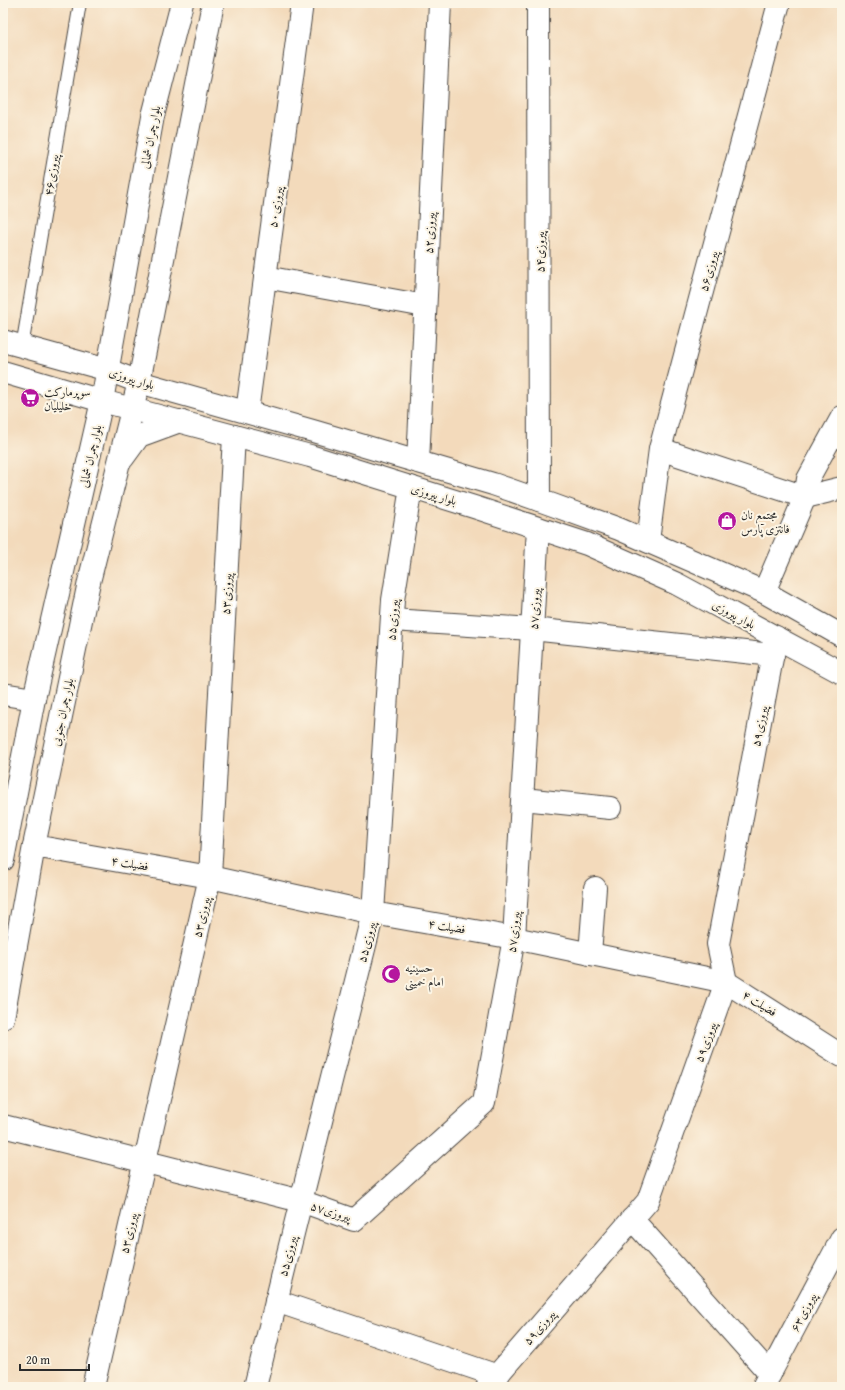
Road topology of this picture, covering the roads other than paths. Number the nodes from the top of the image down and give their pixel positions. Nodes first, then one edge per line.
1 (80, 3) edge
2 (182, 3) edge
3 (213, 3) edge
4 (302, 3) edge
5 (440, 3) edge
6 (538, 3) edge
7 (780, 3) edge
8 (265, 277) junction
9 (425, 306) junction
10 (13, 344) edge
11 (108, 370) junction
12 (3, 372) edge
13 (139, 382) junction
14 (102, 401) junction
15 (132, 409) junction
16 (247, 412) junction
17 (842, 417) edge
18 (180, 421) junction
19 (234, 436) junction
20 (660, 449) junction
21 (418, 462) junction
22 (117, 467) junction
23 (411, 487) junction
24 (842, 488) edge
25 (805, 497) junction
26 (539, 500) junction
27 (538, 528) junction
28 (648, 541) junction
29 (764, 592) junction
30 (392, 620) junction
31 (532, 629) junction
32 (842, 636) edge
33 (774, 646) junction
34 (842, 674) edge
35 (3, 694) edge
36 (34, 699) junction
37 (523, 799) junction
38 (610, 808) dead end
39 (34, 846) junction
40 (3, 860) edge
41 (210, 877) junction
42 (595, 888) dead end
43 (373, 913) junction
44 (514, 938) junction
45 (590, 954) junction
46 (726, 982) junction
47 (3, 1018) edge
48 (842, 1056) edge
49 (3, 1126) edge
50 (144, 1161) junction
51 (300, 1201) junction
52 (632, 1219) junction
53 (842, 1238) edge
54 (276, 1301) junction
55 (767, 1380) edge
56 (492, 1382) edge
57 (93, 1387) edge
58 (255, 1387) edge

1 - 10 lane, پیروزی۴۶
2 - 11 street, بلوار چمران شمالی
3 - 13 street
4 - 8 street, پیروزی۵۰
5 - 9 street, پیروزی۵۲
6 - 26 street, پیروزی۵۴
7 - 20 street, پیروزی۵۶
8 - 9 street
8 - 16 street, پیروزی۵۰
9 - 21 street, پیروزی۵۲
10 - 11 street, بلوار پیروزی
11 - 13 street, بلوار پیروزی
11 - 14 street, بلوار چمران شمالی
12 - 14 street, بلوار پیروزی
13 - 15 street
13 - 16 street, بلوار پیروزی
14 - 15 street, بلوار پیروزی
14 - 36 street, بلوار چمران شمالی
15 - 18 street, بلوار پیروزی
15 - 22 street, بلوار چمران جنوبی
16 - 21 street, بلوار پیروزی
17 - 25 street
18 - 19 street, بلوار پیروزی
18 - 22 street
19 - 23 street, بلوار پیروزی
19 - 41 street, پیروزی۵۳
20 - 25 street
20 - 28 street, پیروزی۵۶
21 - 26 street, بلوار پیروزی
22 - 39 street, بلوار چمران جنوبی
23 - 27 street, بلوار پیروزی
23 - 30 street, پیروزی۵۵
24 - 25 street
25 - 29 street
26 - 28 street, بلوار پیروزی
27 - 31 street, پیروزی۵۷
27 - 33 street, بلوار پیروزی
28 - 29 street, بلوار پیروزی
29 - 32 street, بلوار پیروزی
30 - 31 street
30 - 43 street, پیروزی۵۵
31 - 33 street
31 - 37 street, پیروزی۵۷
33 - 34 street, بلوار پیروزی
33 - 46 street, پیروزی۵۹
35 - 36 street
36 - 40 street, بلوار چمران شمالی
37 - 38 street
37 - 44 street, پیروزی۵۷
39 - 41 street, فضیلت ۴
39 - 47 street, بلوار چمران جنوبی
41 - 43 street, فضیلت ۴
41 - 50 street, پیروزی۵۳
42 - 45 street
43 - 44 street, فضیلت ۴
43 - 51 street, پیروزی۵۵
44 - 45 street, فضیلت ۴
44 - 51 street, پیروزی۵۷
45 - 46 street, فضیلت ۴
46 - 48 street, فضیلت ۴
46 - 52 street, پیروزی۵۹
49 - 50 street
50 - 51 street
50 - 57 street, پیروزی۵۳
51 - 54 street, پیروزی۵۵
52 - 55 street
52 - 56 street, پیروزی۵۹
53 - 55 street, پیروزی۶۳
54 - 56 street
54 - 58 street, پیروزی۵۵

